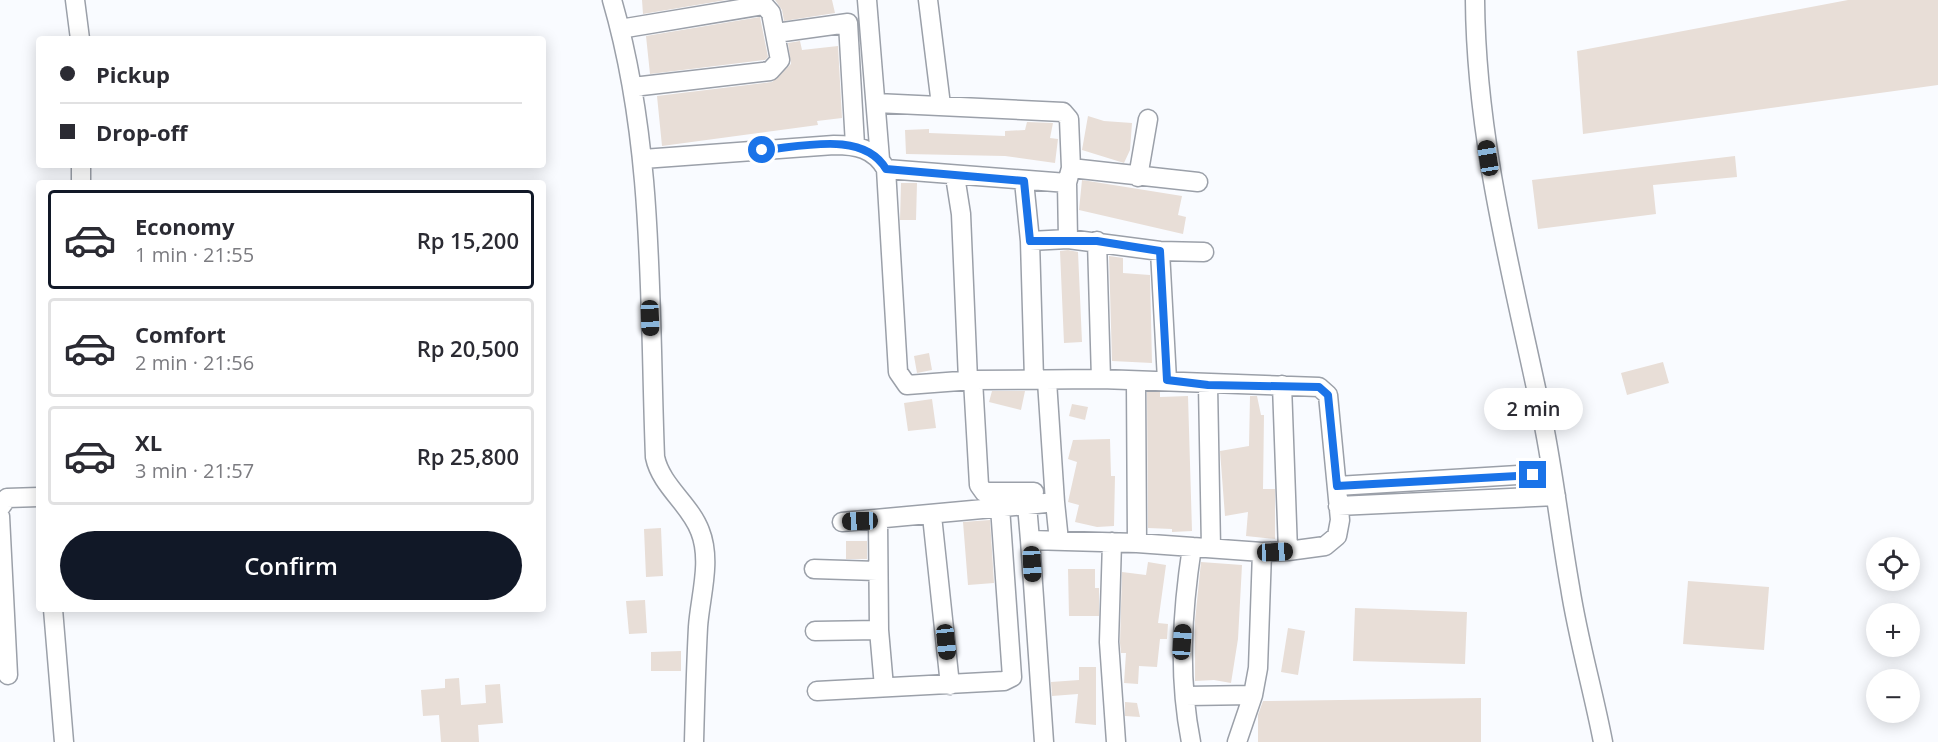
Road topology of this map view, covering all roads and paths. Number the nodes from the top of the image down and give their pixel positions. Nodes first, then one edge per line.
1 (75, 0) edge
2 (612, 0) edge
3 (867, 0) edge
4 (928, 0) edge
5 (1475, 0) edge
6 (620, 29) junction
7 (776, 33) junction
8 (80, 36) edge
9 (633, 87) junction
10 (876, 103) junction
11 (941, 105) junction
12 (1148, 119) dead end
13 (855, 145) junction
14 (643, 159) junction
15 (883, 164) junction
16 (1069, 175) junction
17 (955, 176) junction
18 (1138, 177) junction
19 (1024, 181) junction
20 (1198, 182) dead end
21 (1068, 239) junction
22 (1030, 241) junction
23 (1097, 241) junction
24 (1160, 251) junction
25 (1204, 252) dead end
26 (1101, 379) junction
27 (970, 380) junction
28 (1040, 380) junction
29 (1167, 380) junction
30 (1136, 382) junction
31 (1208, 385) junction
32 (1282, 385) junction
33 (1551, 473) junction
34 (1441, 481) junction
35 (1337, 486) junction
36 (1055, 496) junction
37 (1556, 496) junction
38 (36, 497) edge
39 (1026, 499) junction
40 (1442, 503) junction
41 (1338, 506) junction
42 (1000, 507) junction
43 (0, 508) edge
44 (0, 516) edge
45 (932, 516) junction
46 (878, 520) junction
47 (843, 522) dead end
48 (1030, 540) junction
49 (1059, 541) junction
50 (1112, 542) junction
51 (1137, 543) junction
52 (1192, 546) junction
53 (1211, 548) junction
54 (1288, 551) junction
55 (1262, 552) junction
56 (814, 569) dead end
57 (877, 571) junction
58 (53, 612) edge
59 (879, 630) junction
60 (815, 631) dead end
61 (8, 675) dead end
62 (950, 685) junction
63 (884, 687) junction
64 (818, 691) dead end
65 (1253, 695) junction
66 (1186, 696) junction
67 (64, 742) edge
68 (694, 742) edge
69 (1044, 742) edge
70 (1116, 742) edge
71 (1191, 742) edge
72 (1237, 742) edge
73 (1603, 742) edge

1 - 8 street
2 - 6 street
3 - 10 street
4 - 11 street
5 - 33 street
6 - 7 street
6 - 9 street
7 - 9 street
7 - 13 street
9 - 14 street
10 - 11 street
10 - 15 street
11 - 16 street
12 - 18 street
13 - 14 street
13 - 15 street
14 - 68 street
15 - 17 street
15 - 27 street
16 - 18 street
16 - 19 street
16 - 21 street
17 - 19 street
17 - 27 street
18 - 20 street
19 - 22 street
21 - 22 street
21 - 23 street
22 - 28 street
23 - 24 street
23 - 26 street
24 - 25 street
24 - 29 street
26 - 28 street
26 - 30 street
27 - 28 street
27 - 39 street
28 - 36 street
29 - 30 street
29 - 31 street
30 - 51 street
31 - 32 street
31 - 53 street
32 - 35 street
32 - 54 street
33 - 34 street
33 - 37 street
34 - 35 street
34 - 40 street
35 - 41 street
36 - 39 street
36 - 49 street
37 - 40 street
37 - 73 street
38 - 43 street
39 - 42 street
39 - 48 street
40 - 41 street
41 - 54 street
42 - 45 street
42 - 62 street
44 - 61 street
45 - 46 street
45 - 62 street
46 - 47 street
46 - 57 street
48 - 49 street
48 - 69 street
49 - 50 street
50 - 51 street
50 - 70 street
51 - 52 street
52 - 53 street
52 - 66 street
53 - 55 street
54 - 55 street
55 - 65 street
56 - 57 street
57 - 59 street
58 - 67 street
59 - 60 street
59 - 63 street
62 - 63 street
63 - 64 street
65 - 66 street
65 - 72 street
66 - 71 street

